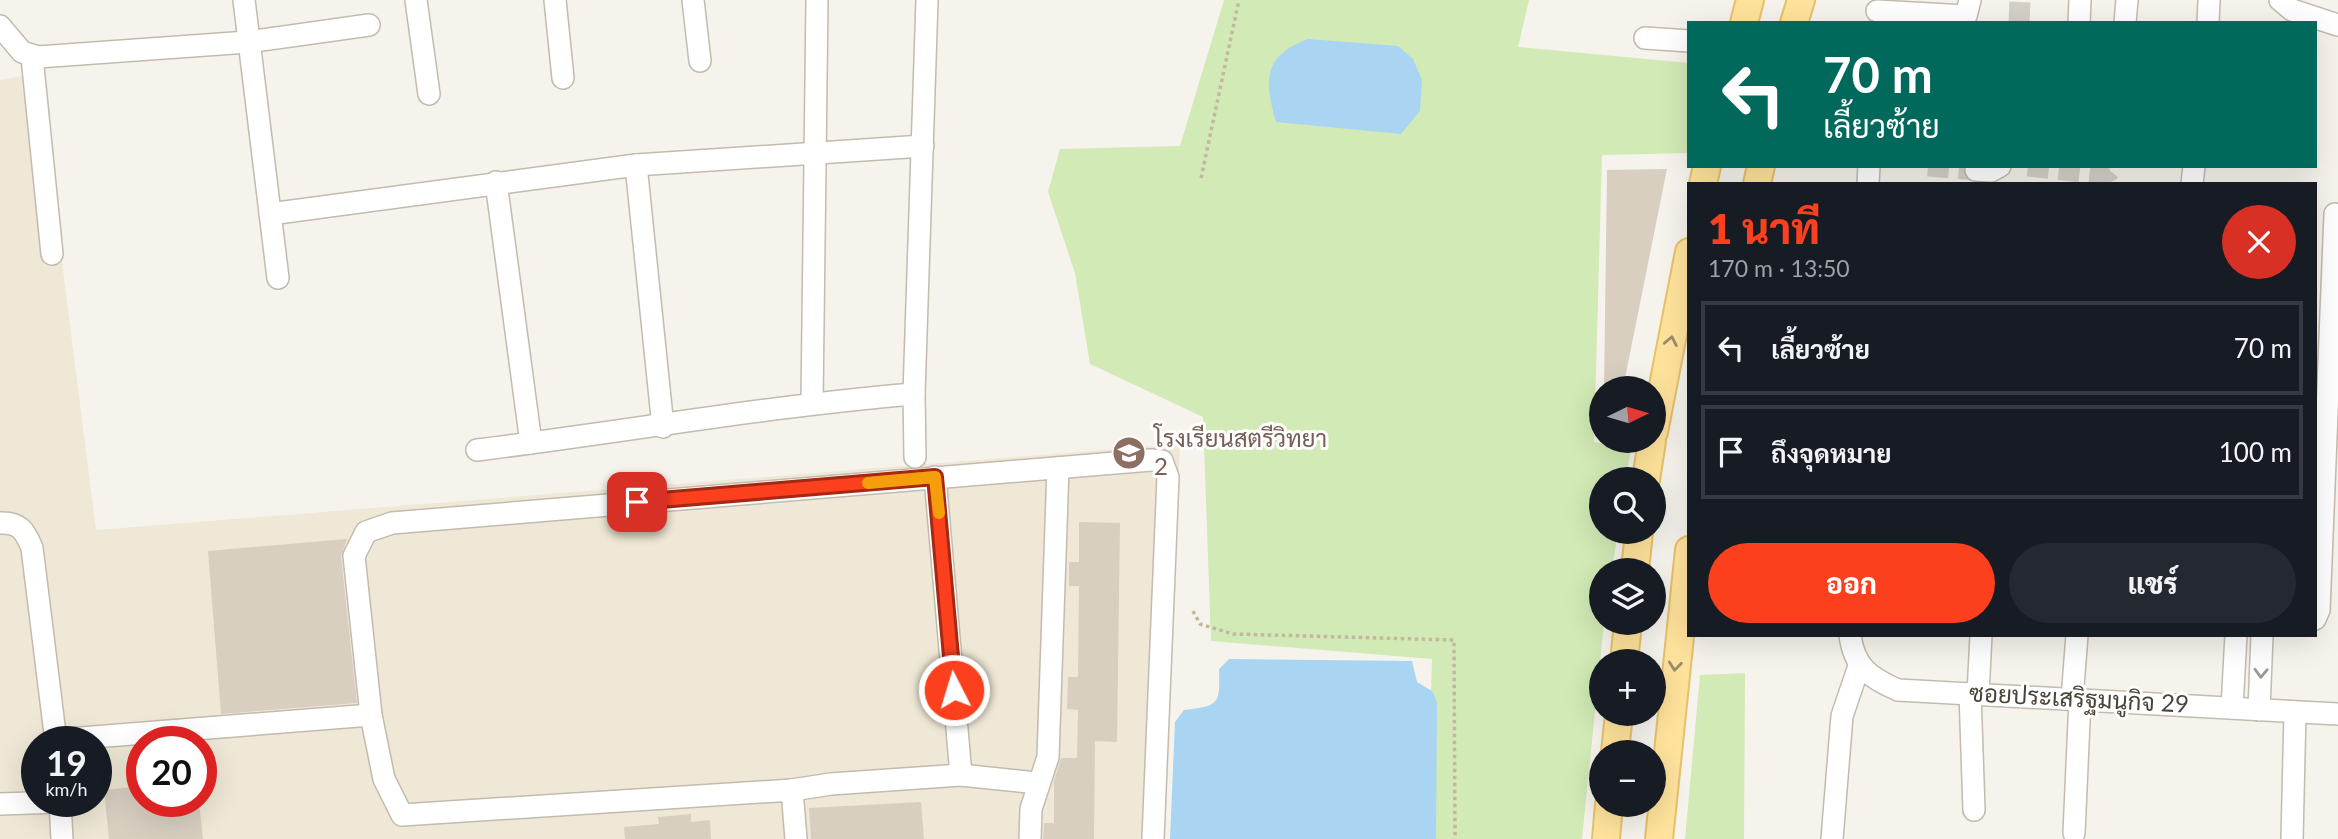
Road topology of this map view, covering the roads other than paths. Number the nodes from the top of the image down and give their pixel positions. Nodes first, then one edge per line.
1 (244, 0) edge
2 (416, 0) edge
3 (555, 0) edge
4 (693, 0) edge
5 (817, 0) edge
6 (927, 0) edge
7 (1750, 0) edge
8 (1801, 0) edge
9 (2080, 0) edge
10 (2127, 0) edge
11 (2209, 0) edge
12 (2280, 0) edge
13 (1970, 5) edge
14 (1877, 11) edge
15 (1932, 19) edge
16 (1745, 21) edge
17 (1795, 21) edge
18 (2079, 21) edge
19 (2125, 21) edge
20 (2208, 21) edge
21 (369, 25) dead end
22 (2338, 25) edge
23 (0, 26) edge
24 (1645, 38) dead end
25 (1687, 41) edge
26 (248, 42) junction
27 (32, 57) junction
28 (700, 61) dead end
29 (563, 78) dead end
30 (429, 94) dead end
31 (923, 146) junction
32 (816, 151) junction
33 (636, 165) junction
34 (1996, 168) edge
35 (1976, 170) dead end
36 (496, 182) junction
37 (2335, 214) dead end
38 (270, 215) junction
39 (52, 254) dead end
40 (1687, 262) edge
41 (278, 278) dead end
42 (1665, 376) edge
43 (914, 394) junction
44 (812, 403) junction
45 (663, 426) junction
46 (531, 443) junction
47 (477, 450) dead end
48 (915, 457) dead end
49 (1058, 468) junction
50 (935, 477) junction
51 (0, 523) edge
52 (1687, 569) edge
53 (2317, 614) edge
54 (1850, 637) edge
55 (1981, 637) edge
56 (2077, 637) edge
57 (2236, 637) edge
58 (2262, 637) edge
59 (1859, 666) junction
60 (1974, 694) junction
61 (2076, 699) junction
62 (2232, 708) junction
63 (2259, 710) junction
64 (2295, 712) junction
65 (2338, 714) edge
66 (371, 715) junction
67 (54, 726) edge
68 (112, 736) edge
69 (961, 775) junction
70 (1037, 783) junction
71 (792, 790) junction
72 (21, 803) edge
73 (0, 804) edge
74 (1973, 810) dead end
75 (61, 817) edge
76 (1608, 817) edge
77 (2074, 834) dead end
78 (62, 839) edge
79 (796, 839) edge
80 (1030, 839) edge
81 (1153, 839) edge
82 (1606, 839) edge
83 (1659, 839) edge
84 (1832, 839) edge
85 (2292, 839) edge

1 - 26 street
2 - 30 street
3 - 29 street
4 - 28 street
5 - 32 street
6 - 31 street
7 - 16 main road
8 - 17 main road
9 - 18 street
10 - 19 street
11 - 20 street
12 - 22 street
13 - 15 street
14 - 15 street
21 - 26 street
23 - 27 street
24 - 25 street
26 - 27 street
26 - 38 street
27 - 39 street
31 - 32 street
31 - 43 street
32 - 33 street
32 - 44 street
33 - 36 street
33 - 45 street
34 - 35 street
36 - 38 street
36 - 46 street
37 - 53 street
38 - 41 street
42 -> 40 main road
43 - 44 street
43 - 48 street
44 - 45 street
45 - 46 street
46 - 47 street
49 - 50 street
49 - 70 street
49 - 81 street
50 - 66 street
50 - 69 street
51 - 67 street
52 -> 83 main road
54 - 59 street
55 - 60 street
56 - 61 street
57 - 62 street
58 -> 63 street
59 - 60 street, ซอยประเสริฐมนูกิจ 29
59 - 84 street
60 - 61 street, ซอยประเสริฐมนูกิจ 29
60 - 74 street
61 - 62 street, ซอยประเสริฐมนูกิจ 29
61 - 77 street
62 - 63 street, ซอยประเสริฐมนูกิจ 29
63 - 64 street, ซอยประเสริฐมนูกิจ 29
64 - 65 street, ซอยประเสริฐมนูกิจ 29
64 - 85 street
66 - 68 street
66 - 71 street
69 - 70 street
69 - 71 street
70 - 80 street
71 - 79 street
72 - 73 street
75 - 78 street
76 - 82 main road

